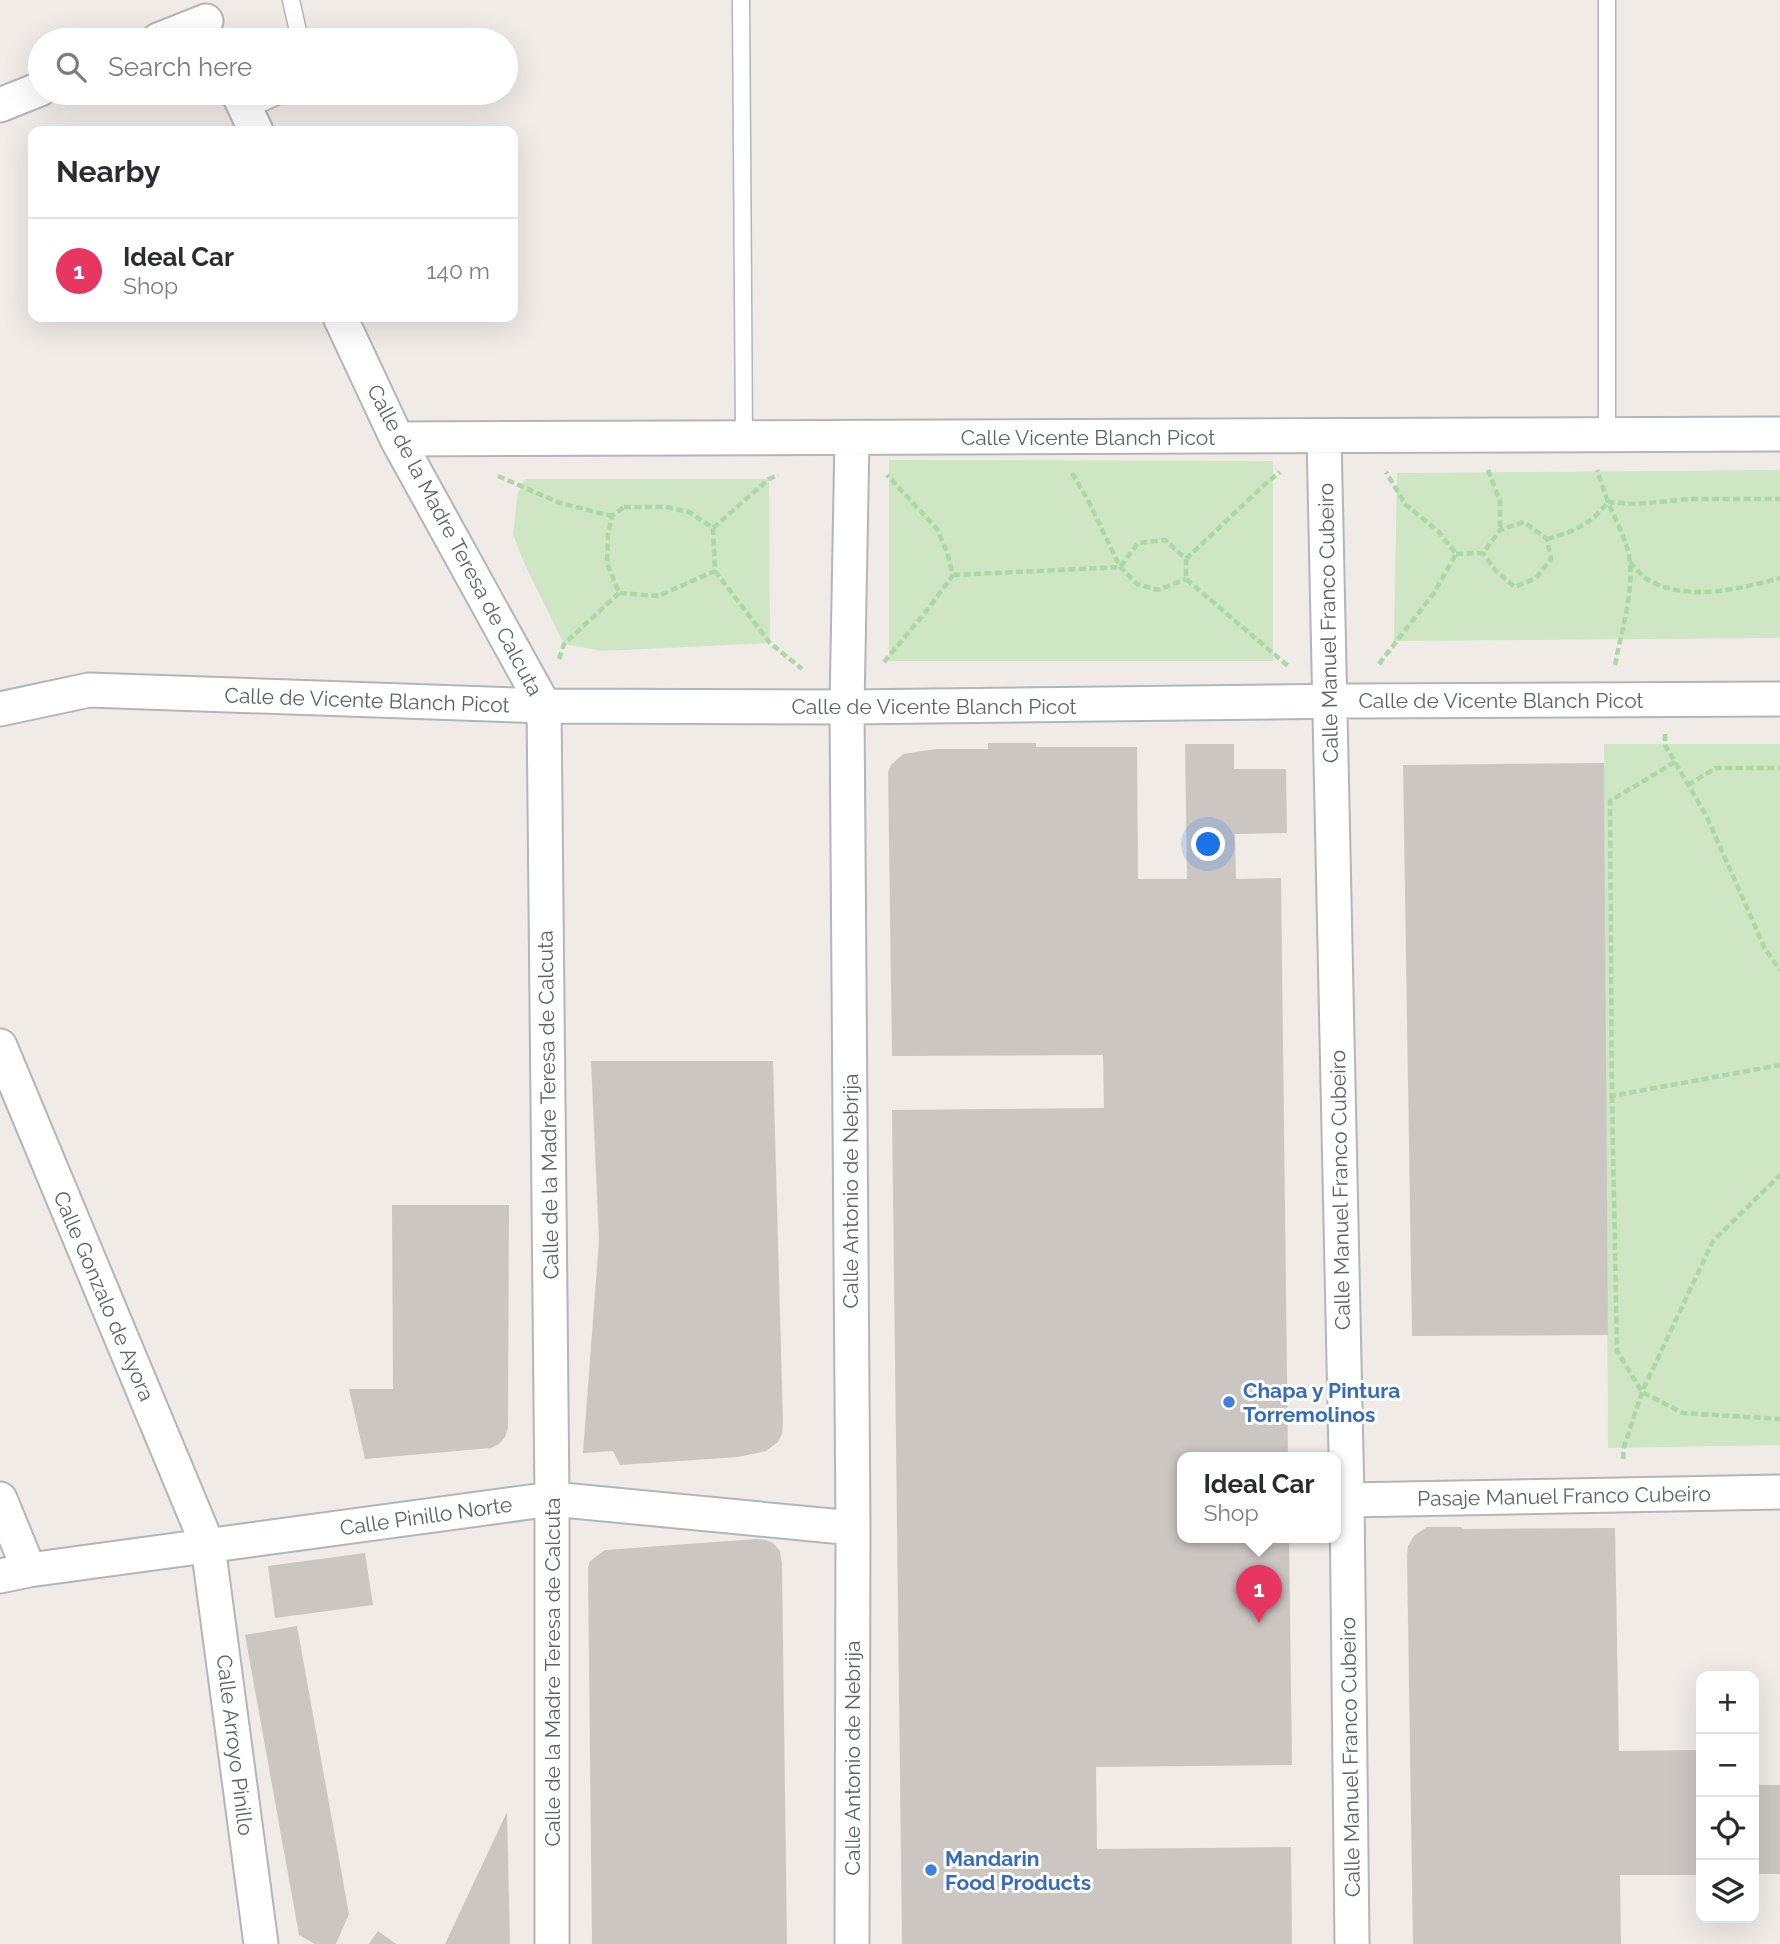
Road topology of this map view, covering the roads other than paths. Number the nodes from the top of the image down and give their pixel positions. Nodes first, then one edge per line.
1 (291, 0) edge
2 (741, 0) edge
3 (1607, 0) edge
4 (205, 20) edge
5 (186, 28) edge
6 (297, 28) edge
7 (28, 94) edge
8 (0, 105) edge
9 (342, 322) edge
10 (1596, 435) junction
11 (1780, 435) edge
12 (1324, 436) junction
13 (744, 438) junction
14 (852, 438) junction
15 (397, 439) junction
16 (1780, 699) edge
17 (1340, 701) junction
18 (544, 706) junction
19 (847, 707) junction
20 (0, 709) edge
21 (0, 1046) edge
22 (1780, 1492) edge
23 (0, 1499) edge
24 (552, 1499) junction
25 (1348, 1500) junction
26 (853, 1528) junction
27 (208, 1546) junction
28 (15, 1573) edge
29 (261, 1944) edge
30 (552, 1944) edge
31 (852, 1944) edge
32 (1352, 1944) edge

1 - 6 lane
2 - 13 lane
3 - 10 lane
4 - 5 street
7 - 8 street
9 - 15 street, Calle de la Madre Teresa de Calcuta
10 - 11 street, Calle Vicente Blanch Picot
10 - 12 street, Calle Vicente Blanch Picot
12 - 14 street, Calle Vicente Blanch Picot
12 - 17 street, Calle Manuel Franco Cubeiro
13 - 14 street, Calle Vicente Blanch Picot
13 - 15 street, Calle Vicente Blanch Picot
14 - 19 street, Calle Antonio de Nebrija
15 - 18 street, Calle de la Madre Teresa de Calcuta
16 - 17 street, Calle de Vicente Blanch Picot
17 - 19 street, Calle de Vicente Blanch Picot
17 - 25 street, Calle Manuel Franco Cubeiro
18 - 19 street, Calle de Vicente Blanch Picot
18 - 20 street, Calle de Vicente Blanch Picot
18 - 24 street, Calle de la Madre Teresa de Calcuta
19 - 26 street, Calle Antonio de Nebrija
21 - 27 street, Calle Gonzalo de Ayora
22 - 25 street, Pasaje Manuel Franco Cubeiro
23 - 28 street
24 - 26 street, Calle Pinillo Norte
24 - 27 street, Calle Pinillo Norte
24 - 30 street, Calle de la Madre Teresa de Calcuta
25 - 32 street, Calle Manuel Franco Cubeiro
26 - 31 street, Calle Antonio de Nebrija
27 - 28 street, Calle Pinillo Norte
27 - 29 street, Calle Arroyo Pinillo

